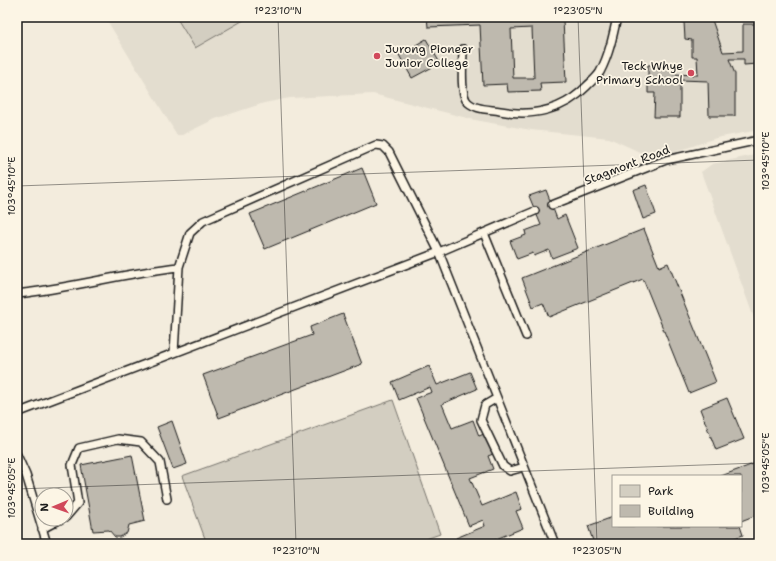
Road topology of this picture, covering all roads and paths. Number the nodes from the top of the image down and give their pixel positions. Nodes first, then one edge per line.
1 (617, 17) edge
2 (463, 49) dead end
3 (759, 140) edge
4 (552, 205) dead end
5 (535, 211) dead end
6 (484, 233) junction
7 (439, 252) junction
8 (179, 267) junction
9 (17, 294) edge
10 (526, 336) dead end
11 (174, 353) junction
12 (497, 398) junction
13 (17, 413) edge
14 (17, 455) edge
15 (524, 467) junction
16 (167, 499) dead end
17 (74, 507) edge
18 (46, 527) edge
19 (42, 529) junction
20 (47, 544) edge
21 (554, 544) edge

1 - 2 lane
3 - 4 lane, Stagmont Road
5 - 6 lane
6 - 7 lane
6 - 10 lane
7 - 8 lane
7 - 11 lane
7 - 12 lane
8 - 9 lane
8 - 11 lane
11 - 13 lane
12 - 15 lane
12 - 15 lane
14 - 19 lane
15 - 21 lane
16 - 17 lane
18 - 19 lane
19 - 20 lane

